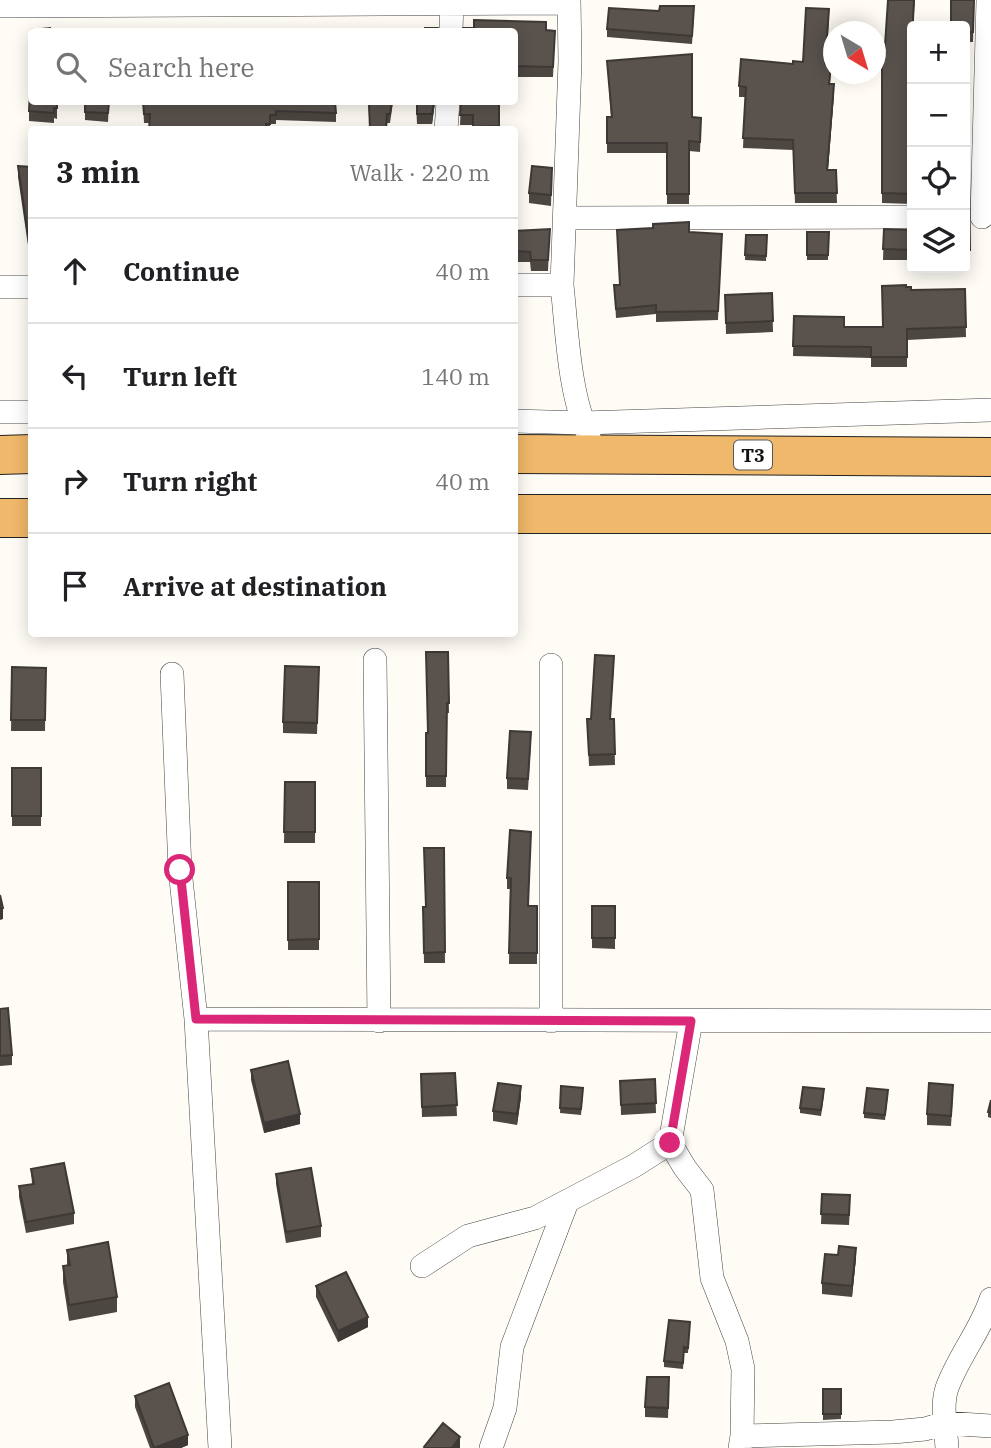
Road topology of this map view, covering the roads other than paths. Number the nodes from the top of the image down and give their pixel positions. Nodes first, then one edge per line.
1 (988, 0) edge
2 (452, 2) edge
3 (569, 2) edge
4 (0, 6) edge
5 (451, 28) edge
6 (448, 105) edge
7 (446, 126) edge
8 (907, 217) edge
9 (979, 217) edge
10 (565, 218) junction
11 (518, 285) edge
12 (562, 285) junction
13 (0, 287) edge
14 (28, 287) edge
15 (991, 411) edge
16 (0, 412) edge
17 (28, 412) edge
18 (518, 422) edge
19 (590, 438) junction
20 (518, 453) edge
21 (0, 454) edge
22 (28, 454) edge
23 (991, 457) edge
24 (518, 514) edge
25 (991, 514) edge
26 (0, 518) edge
27 (28, 518) edge
28 (374, 660) dead end
29 (551, 665) dead end
30 (172, 674) dead end
31 (196, 1019) junction
32 (379, 1021) junction
33 (551, 1021) junction
34 (691, 1021) junction
35 (991, 1021) edge
36 (670, 1143) junction
37 (567, 1202) junction
38 (422, 1266) dead end
39 (991, 1299) edge
40 (945, 1423) junction
41 (991, 1426) edge
42 (741, 1442) edge
43 (220, 1448) edge
44 (491, 1448) edge
45 (947, 1448) edge

1 - 9 street
2 - 3 street
2 - 4 street
2 - 5 street
3 - 10 street
6 - 7 street
8 - 10 street
10 - 12 street
11 - 12 street
12 - 19 street
13 - 14 street
15 - 19 street
16 - 17 street
18 - 19 street
19 - 20 highway, T3
19 - 23 highway, T3
21 - 22 highway
24 - 25 highway
26 - 27 highway
28 - 32 street
29 - 33 street
30 - 31 street
31 - 32 street
31 - 43 street
32 - 33 street
33 - 34 street
34 - 35 street
34 - 36 street
36 - 37 street
36 - 42 street
37 - 38 street
37 - 44 street
39 - 40 street
40 - 41 street
40 - 42 street
40 - 45 street

